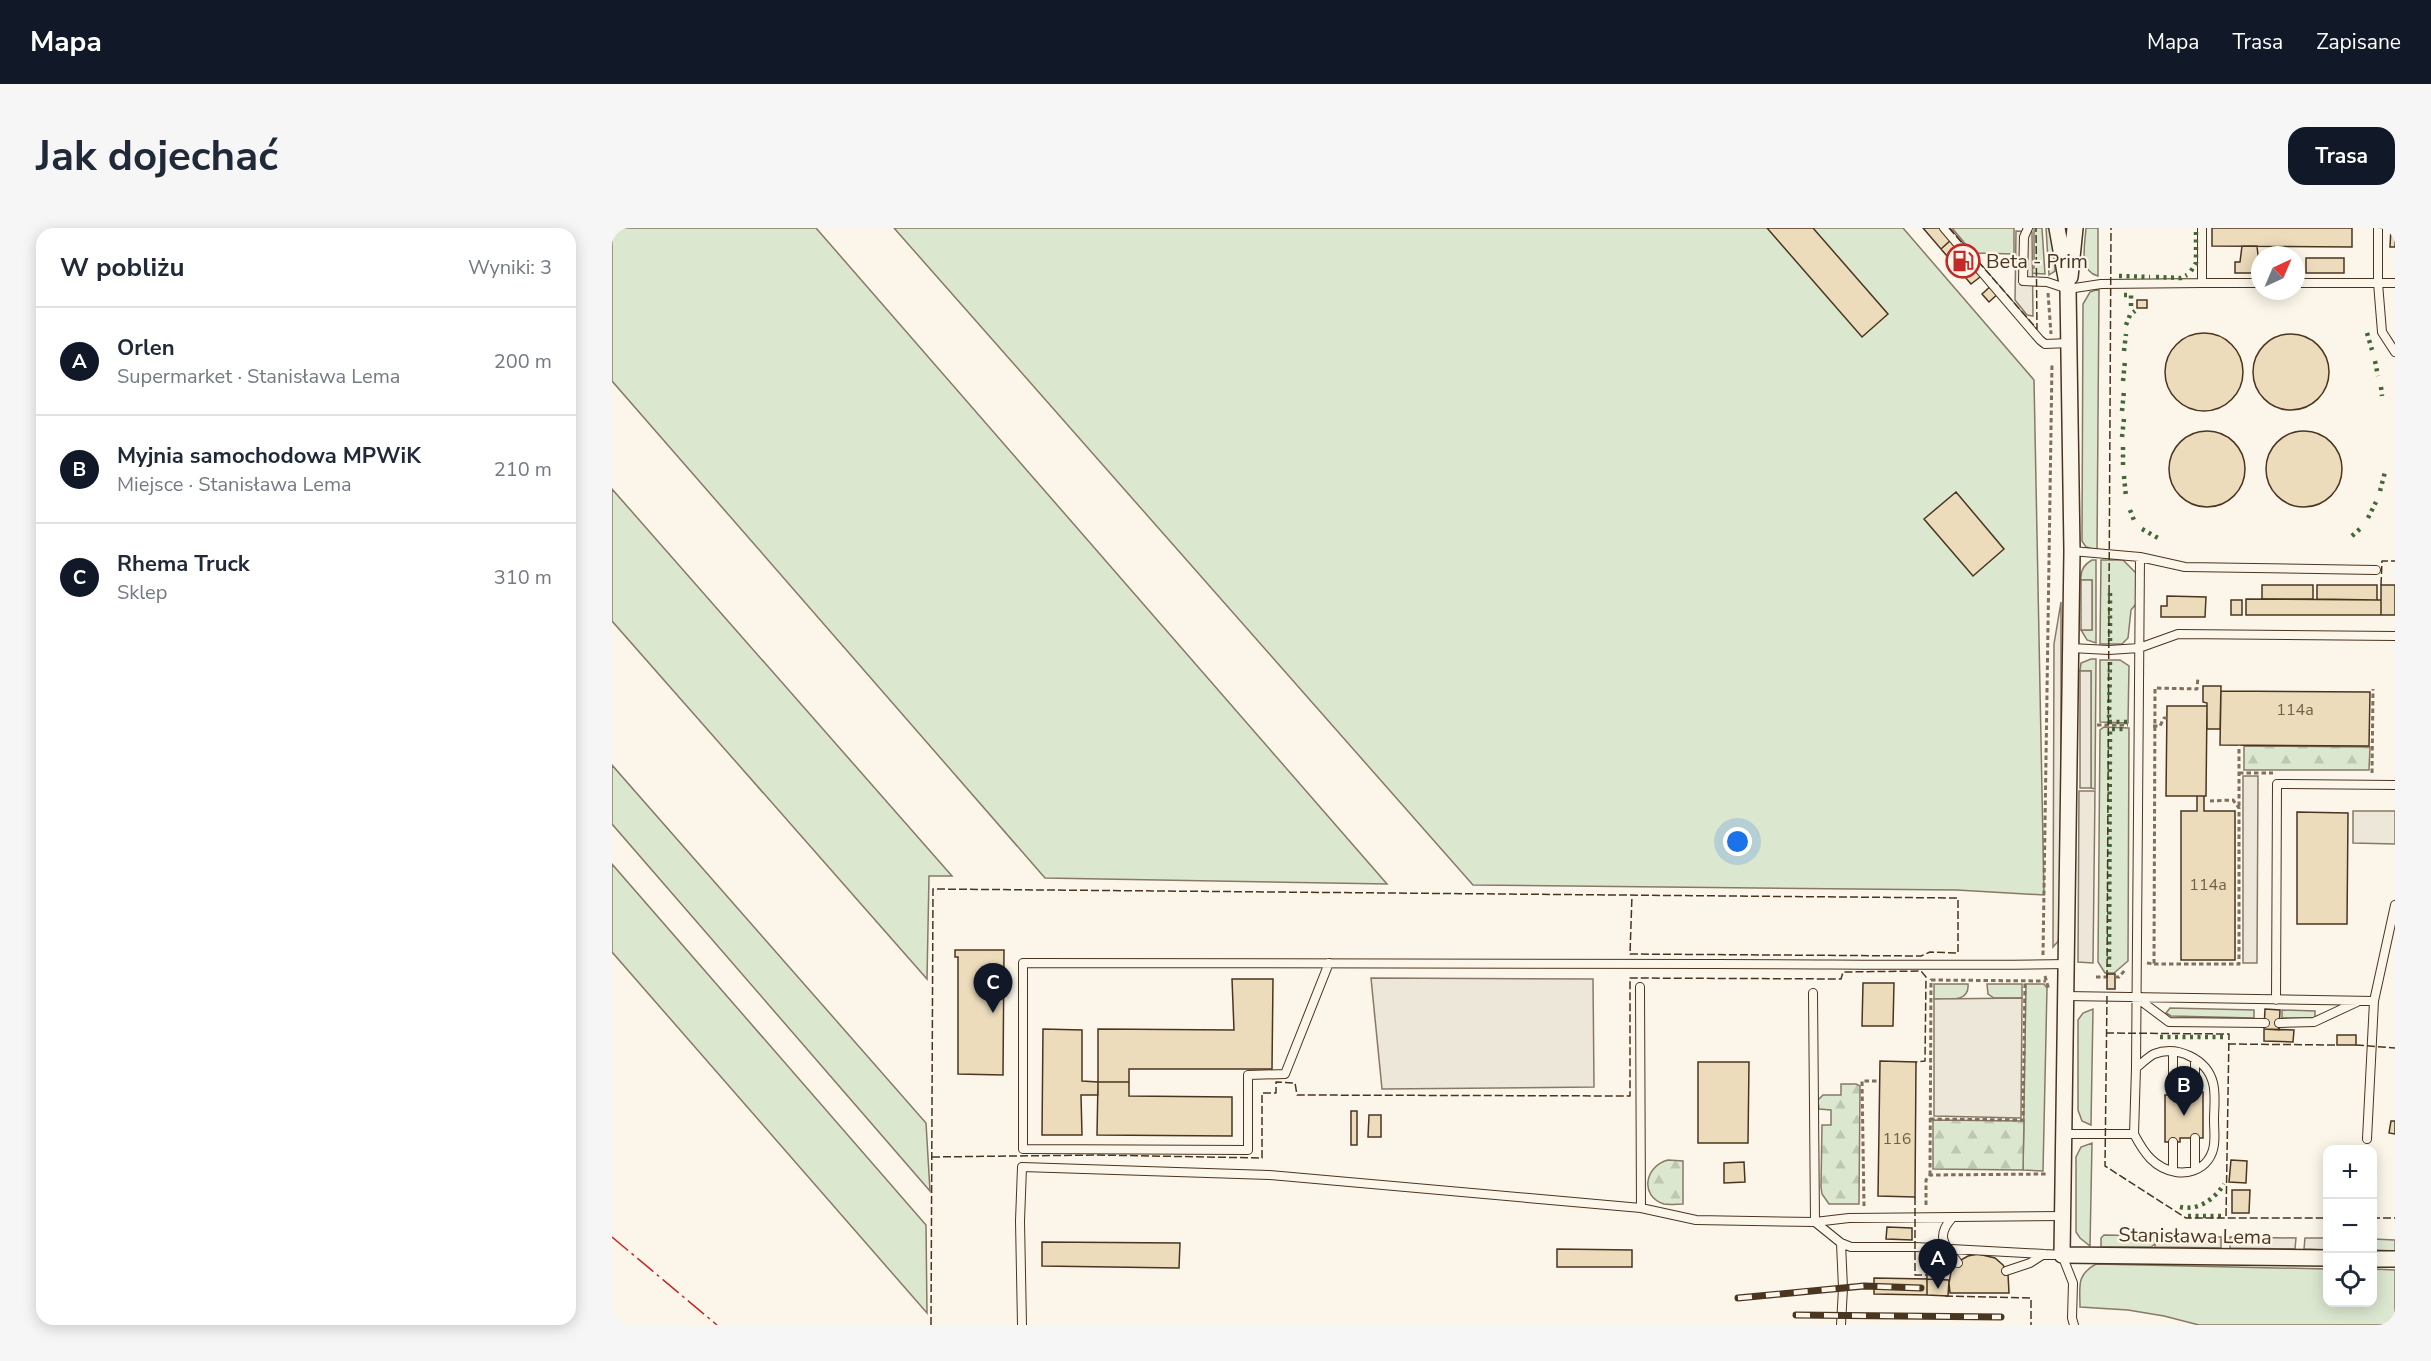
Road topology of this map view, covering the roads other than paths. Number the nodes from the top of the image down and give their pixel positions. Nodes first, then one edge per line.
1 (1944, 228) edge
2 (2028, 228) edge
3 (2057, 228) edge
4 (2075, 228) edge
5 (2202, 228) edge
6 (2378, 228) edge
7 (2202, 283) junction
8 (2251, 283) edge
9 (2305, 283) edge
10 (2378, 283) junction
11 (2395, 284) edge
12 (2068, 289) junction
13 (2070, 343) junction
14 (2395, 352) edge
15 (2072, 551) junction
16 (2140, 557) junction
17 (2376, 570) dead end
18 (2395, 636) edge
19 (2071, 648) junction
20 (2139, 648) junction
21 (2395, 785) edge
22 (2395, 905) edge
23 (1329, 963) junction
24 (2067, 964) junction
25 (1640, 987) dead end
26 (1813, 993) dead end
27 (2066, 996) junction
28 (2136, 997) junction
29 (2276, 1000) junction
30 (2359, 1001) junction
31 (2374, 1001) junction
32 (2265, 1023) dead end
33 (2279, 1023) dead end
34 (2173, 1052) junction
35 (2195, 1059) junction
36 (2136, 1068) junction
37 (2195, 1092) dead end
38 (2173, 1095) dead end
39 (2064, 1134) junction
40 (2134, 1134) junction
41 (2195, 1138) dead end
42 (2367, 1139) dead end
43 (2173, 1142) dead end
44 (2195, 1169) junction
45 (2173, 1171) junction
46 (1641, 1208) junction
47 (2063, 1216) junction
48 (1953, 1218) junction
49 (1815, 1222) junction
50 (1841, 1243) junction
51 (1948, 1249) junction
52 (2044, 1254) junction
53 (2062, 1255) junction
54 (2323, 1258) edge
55 (2377, 1259) edge
56 (2395, 1259) edge
57 (1958, 1263) dead end
58 (2006, 1271) dead end
59 (1022, 1325) edge
60 (1841, 1325) edge
61 (2074, 1325) edge

1 - 13 lane
2 - 12 lane
3 - 12 street
4 - 12 street
5 - 7 lane
6 - 10 lane
7 - 8 lane
7 - 12 lane
9 - 10 lane
10 - 11 lane
10 - 14 lane
12 - 13 street
13 - 15 street
15 - 16 lane
15 - 19 street
16 - 17 lane
16 - 20 lane
18 - 20 lane
19 - 20 lane
19 - 24 street
20 - 28 lane
21 - 29 lane
22 - 31 lane
23 - 23 lane
23 - 24 lane
24 - 27 street
25 - 46 lane
26 - 49 lane
27 - 28 lane
27 - 39 street
28 - 29 lane
28 - 32 lane
28 - 36 lane
29 - 30 lane
30 - 31 lane
30 - 33 lane
31 - 42 lane
34 - 35 lane
34 - 36 lane
34 - 38 lane
35 - 37 lane
35 - 44 lane
36 - 40 lane
39 - 40 lane
39 - 47 street
40 - 45 lane
41 - 44 lane
43 - 45 lane
44 - 45 lane
46 - 49 lane
46 - 59 lane
47 - 48 lane
47 - 53 street
48 - 49 lane
48 - 51 lane
49 - 50 lane
50 - 51 lane
50 - 60 lane
51 - 52 lane
51 - 57 lane
52 - 53 lane
52 - 58 lane
53 - 54 street, Stanisława Lema
53 - 61 lane
55 - 56 street

